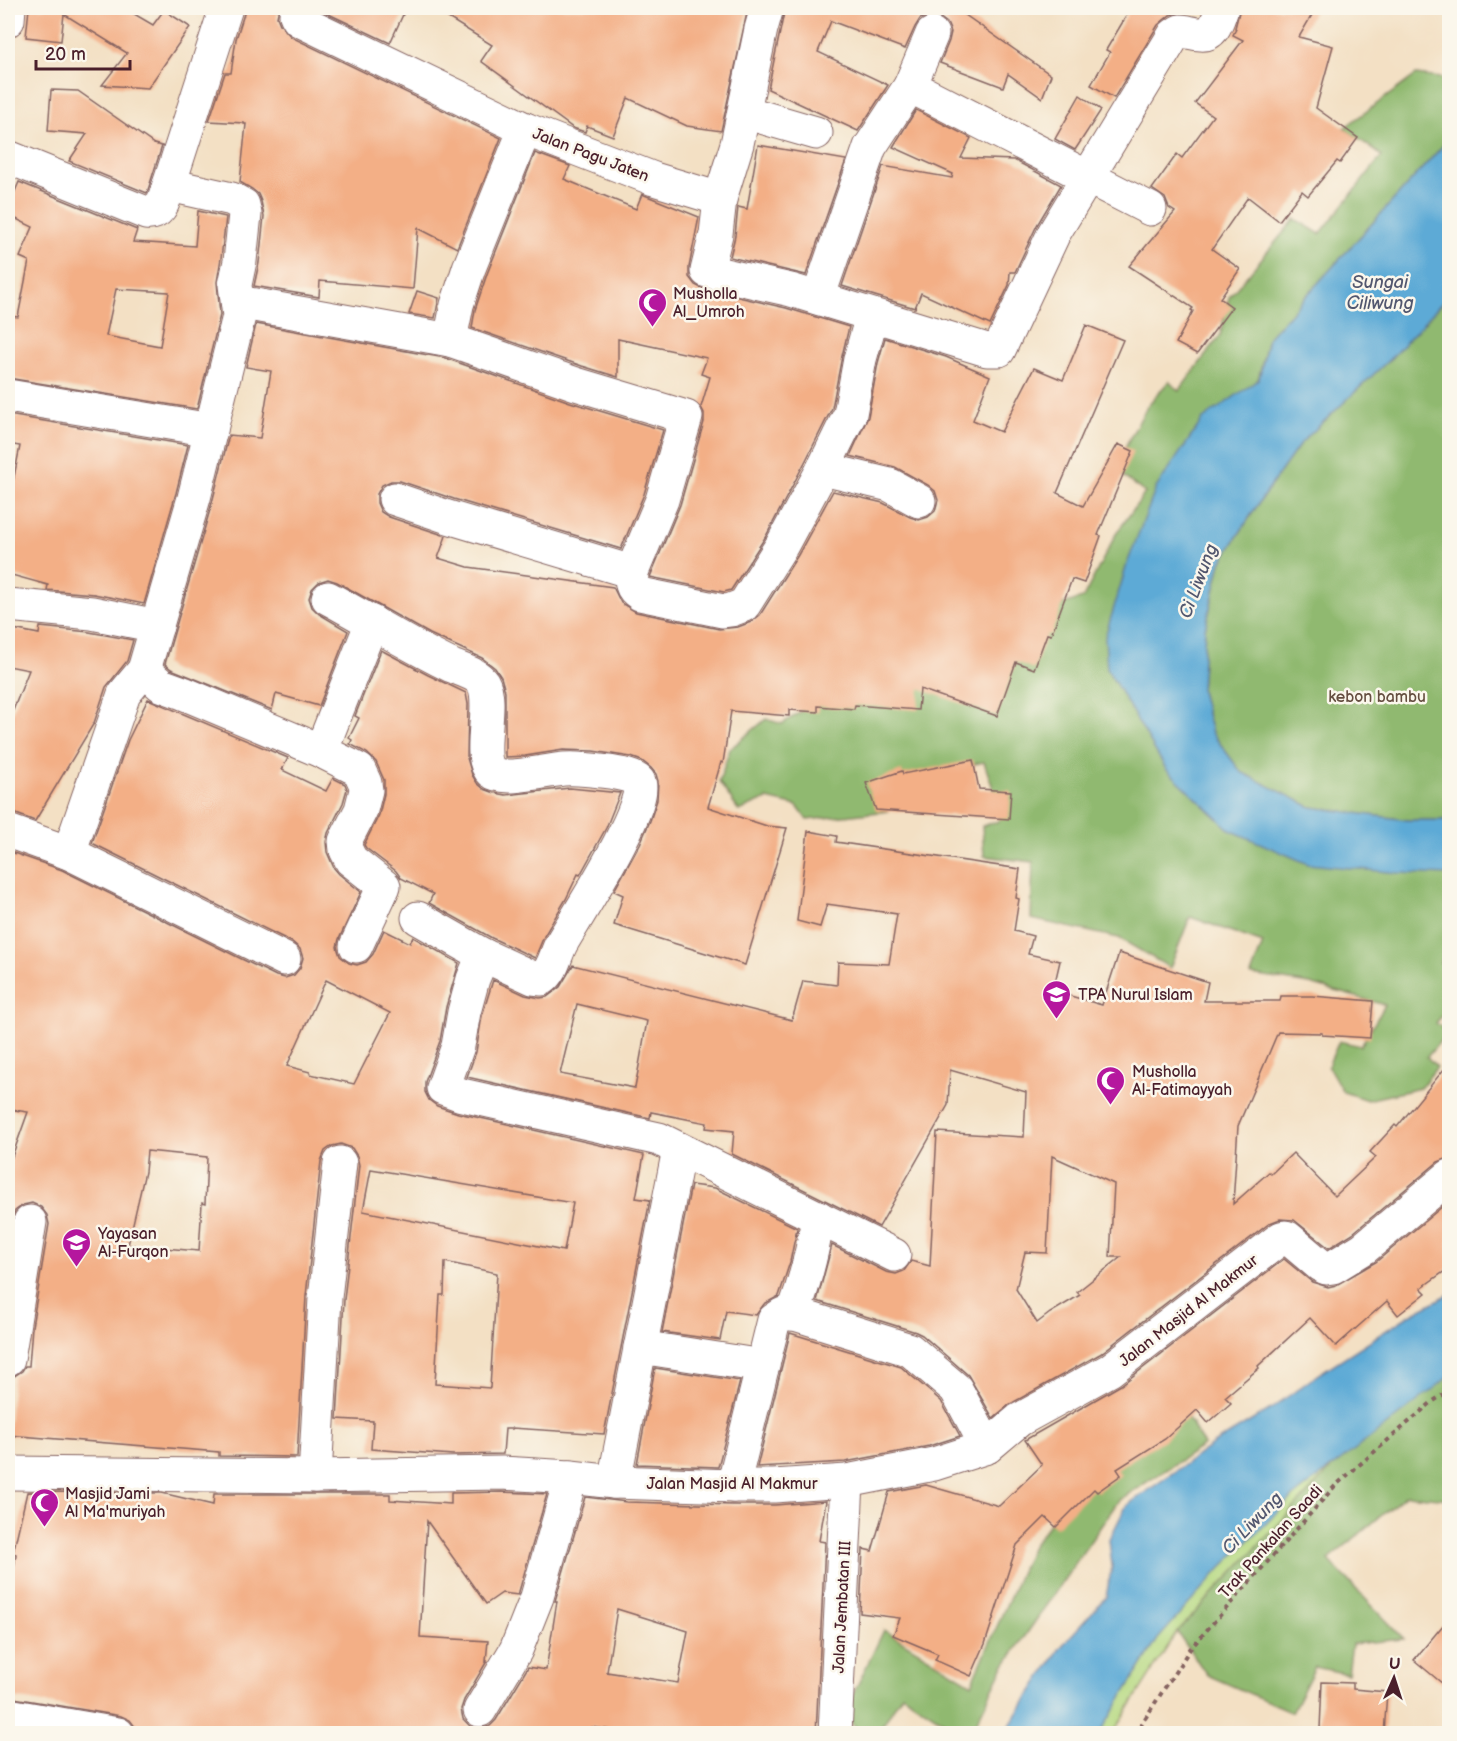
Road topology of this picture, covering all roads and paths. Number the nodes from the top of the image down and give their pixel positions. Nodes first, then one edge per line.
1 (9, 8) edge
2 (226, 8) edge
3 (298, 8) edge
4 (767, 8) edge
5 (1222, 8) edge
6 (8, 20) edge
7 (932, 34) dead end
8 (910, 86) junction
9 (744, 112) junction
10 (525, 129) junction
11 (816, 133) dead end
12 (8, 157) edge
13 (1088, 178) junction
14 (168, 185) junction
15 (720, 199) junction
16 (1150, 209) dead end
17 (818, 298) junction
18 (238, 302) junction
19 (872, 316) junction
20 (450, 340) junction
21 (8, 396) edge
22 (211, 430) junction
23 (823, 469) junction
24 (394, 499) dead end
25 (919, 501) dead end
26 (632, 572) junction
27 (328, 598) dead end
28 (8, 605) edge
29 (372, 622) junction
30 (157, 626) junction
31 (144, 670) junction
32 (321, 750) junction
33 (8, 831) edge
34 (69, 853) junction
35 (418, 918) dead end
36 (356, 946) dead end
37 (483, 956) junction
38 (284, 959) dead end
39 (679, 1149) junction
40 (340, 1163) dead end
41 (1449, 1176) edge
42 (818, 1217) junction
43 (30, 1221) dead end
44 (894, 1255) dead end
45 (792, 1314) junction
46 (640, 1347) junction
47 (8, 1359) edge
48 (763, 1366) junction
49 (1449, 1390) edge
50 (987, 1447) junction
51 (8, 1473) edge
52 (315, 1476) junction
53 (571, 1477) junction
54 (847, 1481) junction
55 (614, 1482) junction
56 (733, 1486) junction
57 (480, 1710) dead end
58 (8, 1715) edge
59 (118, 1734) edge
60 (835, 1734) edge
61 (1135, 1734) edge

1 - 6 street
2 - 14 street
3 - 10 street, Jalan Pagu Jaten
4 - 9 street
5 - 13 street
7 - 8 street
8 - 13 street
8 - 17 street
9 - 11 street
9 - 15 street
10 - 15 street, Jalan Pagu Jaten
10 - 20 street
12 - 14 street
13 - 16 street
13 - 19 street
14 - 18 street
15 - 17 street
17 - 19 street
18 - 20 street
18 - 22 street
19 - 23 street
20 - 26 street
21 - 22 street
22 - 30 street
23 - 25 street
23 - 26 street
24 - 26 street
27 - 29 street
28 - 30 street
29 - 32 street
29 - 37 street
30 - 31 street
31 - 32 street
31 - 34 street
32 - 36 street
33 - 34 street
34 - 38 street
35 - 37 street
37 - 39 street
39 - 42 street
39 - 46 street
40 - 52 street
41 - 50 street, Jalan Masjid Al Makmur
42 - 44 street
42 - 45 street
43 - 47 street
45 - 48 street
45 - 50 street
46 - 48 street
46 - 55 street
48 - 56 street
49 - 61 path, Trak Pankalan Saadi
50 - 54 street, Jalan Masjid Al Makmur
51 - 52 street, Jalan Masjid Al Makmur
52 - 53 street, Jalan Masjid Al Makmur
53 - 55 street, Jalan Masjid Al Makmur
53 - 57 street
54 - 56 street, Jalan Masjid Al Makmur
54 - 60 street, Jalan Jembatan III
55 - 56 street, Jalan Masjid Al Makmur
58 - 59 street

